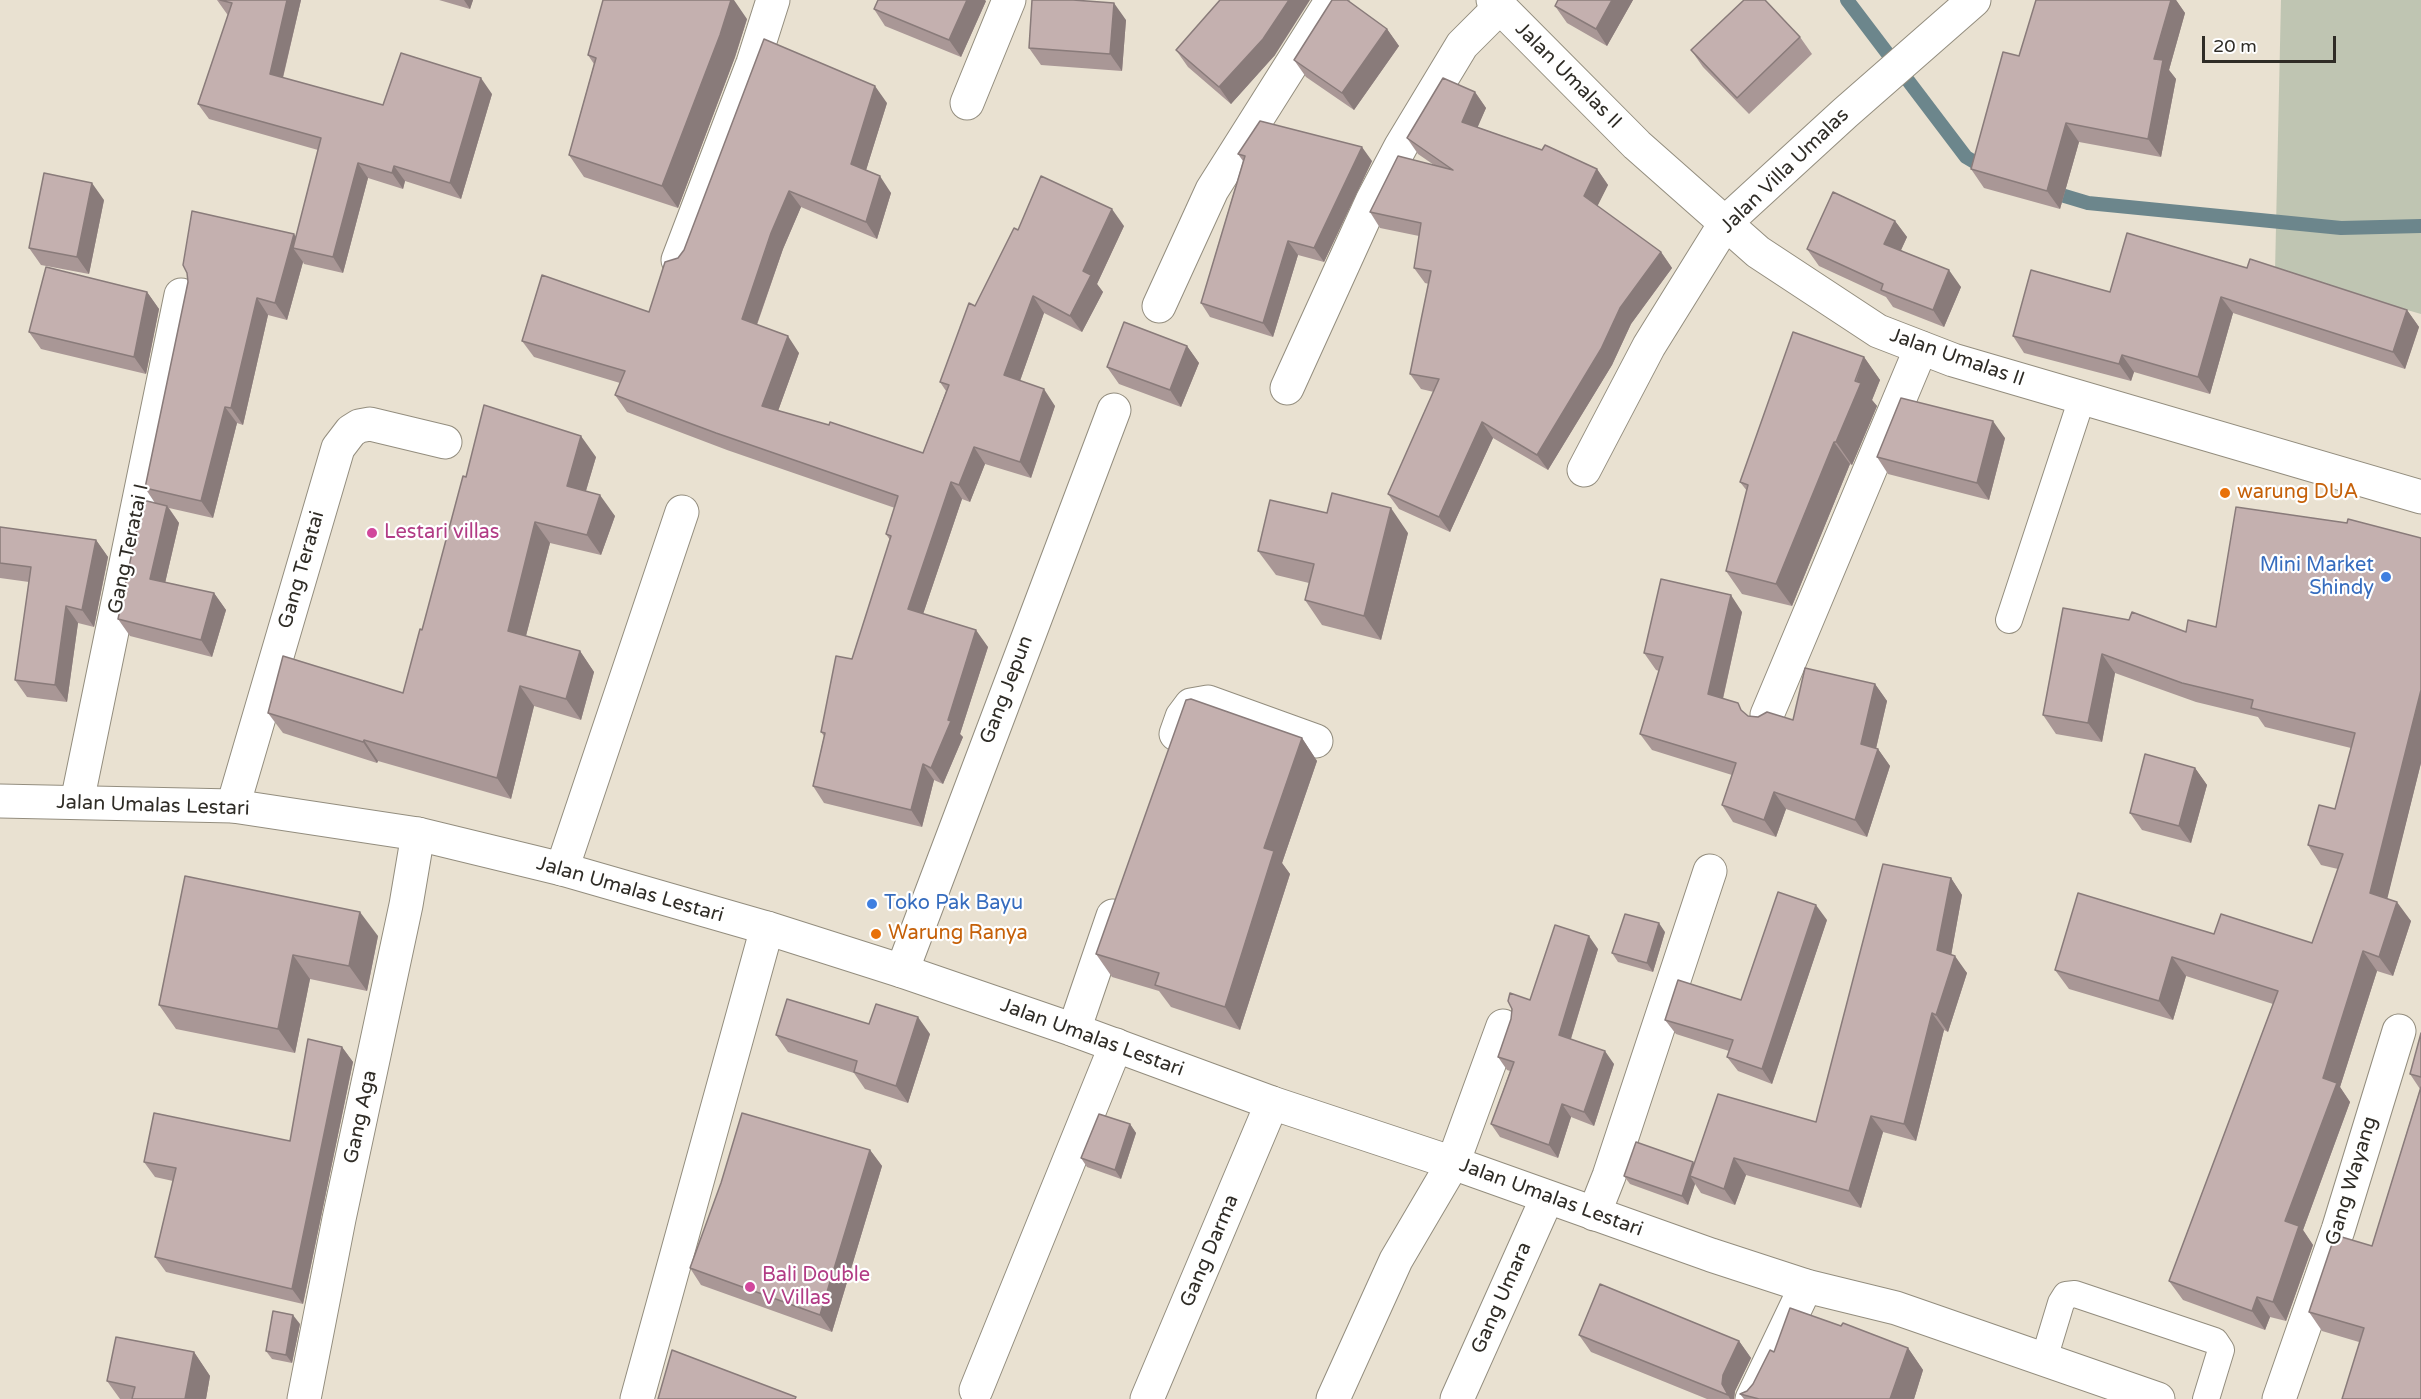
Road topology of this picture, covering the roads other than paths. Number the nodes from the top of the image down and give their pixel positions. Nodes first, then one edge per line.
1 (773, 0) edge
2 (1010, 0) edge
3 (1332, 0) edge
4 (1974, 0) edge
5 (1496, 3) edge
6 (968, 103) dead end
7 (1726, 222) junction
8 (678, 260) edge
9 (182, 295) dead end
10 (1159, 306) dead end
11 (1921, 348) junction
12 (1287, 388) dead end
13 (2082, 398) junction
14 (1114, 410) dead end
15 (445, 442) dead end
16 (1584, 470) dead end
17 (2421, 497) edge
18 (682, 512) dead end
19 (2009, 620) dead end
20 (1767, 715) edge
21 (1316, 741) dead end
22 (1167, 762) edge
23 (0, 801) edge
24 (77, 802) junction
25 (232, 806) junction
26 (418, 834) junction
27 (562, 869) junction
28 (1710, 871) dead end
29 (1124, 885) edge
30 (767, 928) junction
31 (902, 971) junction
32 (1503, 1026) dead end
33 (1074, 1030) junction
34 (2398, 1031) dead end
35 (1116, 1046) junction
36 (1272, 1103) junction
37 (1453, 1163) junction
38 (1547, 1198) junction
39 (1594, 1214) junction
40 (1806, 1286) junction
41 (2044, 1359) junction
42 (975, 1389) dead end
43 (304, 1399) edge
44 (637, 1399) edge
45 (1148, 1399) edge
46 (1333, 1399) edge
47 (1457, 1399) edge
48 (1752, 1399) edge
49 (2158, 1399) edge
50 (2206, 1399) edge
51 (2279, 1399) edge

1 - 8 street
2 - 6 street
3 - 10 street
4 - 7 street, Jalan Villa Umalas
5 - 7 street, Jalan Umalas II
5 - 12 street
7 - 11 street, Jalan Umalas II
7 - 16 street, Jalan Villa Umalas
9 - 24 street, Gang Teratai I
11 - 13 street, Jalan Umalas II
11 - 20 street
13 - 17 street, Jalan Umalas II
13 - 19 lane
14 - 31 street, Gang Jepun
15 - 25 street, Gang Teratai
18 - 27 street
21 - 22 street
23 - 24 street, Jalan Umalas Lestari
24 - 25 street, Jalan Umalas Lestari
25 - 26 street, Jalan Umalas Lestari
26 - 27 street, Jalan Umalas Lestari
26 - 43 street, Gang Aga
27 - 30 street, Jalan Umalas Lestari
28 - 39 street
29 - 33 street
30 - 31 street, Jalan Umalas Lestari
30 - 44 street
31 - 33 street, Jalan Umalas Lestari
32 - 37 street
33 - 35 street, Jalan Umalas Lestari
34 - 51 street, Gang Wayang
35 - 36 street, Jalan Umalas Lestari
35 - 42 street
36 - 37 street, Jalan Umalas Lestari
36 - 45 street, Gang Darma
37 - 38 street, Jalan Umalas Lestari
37 - 46 street
38 - 39 street, Jalan Umalas Lestari
38 - 47 street, Gang Umara
39 - 40 street, Jalan Umalas Lestari
40 - 41 street, Jalan Umalas Lestari
40 - 48 street
41 - 49 street, Jalan Umalas Lestari
41 - 50 lane

